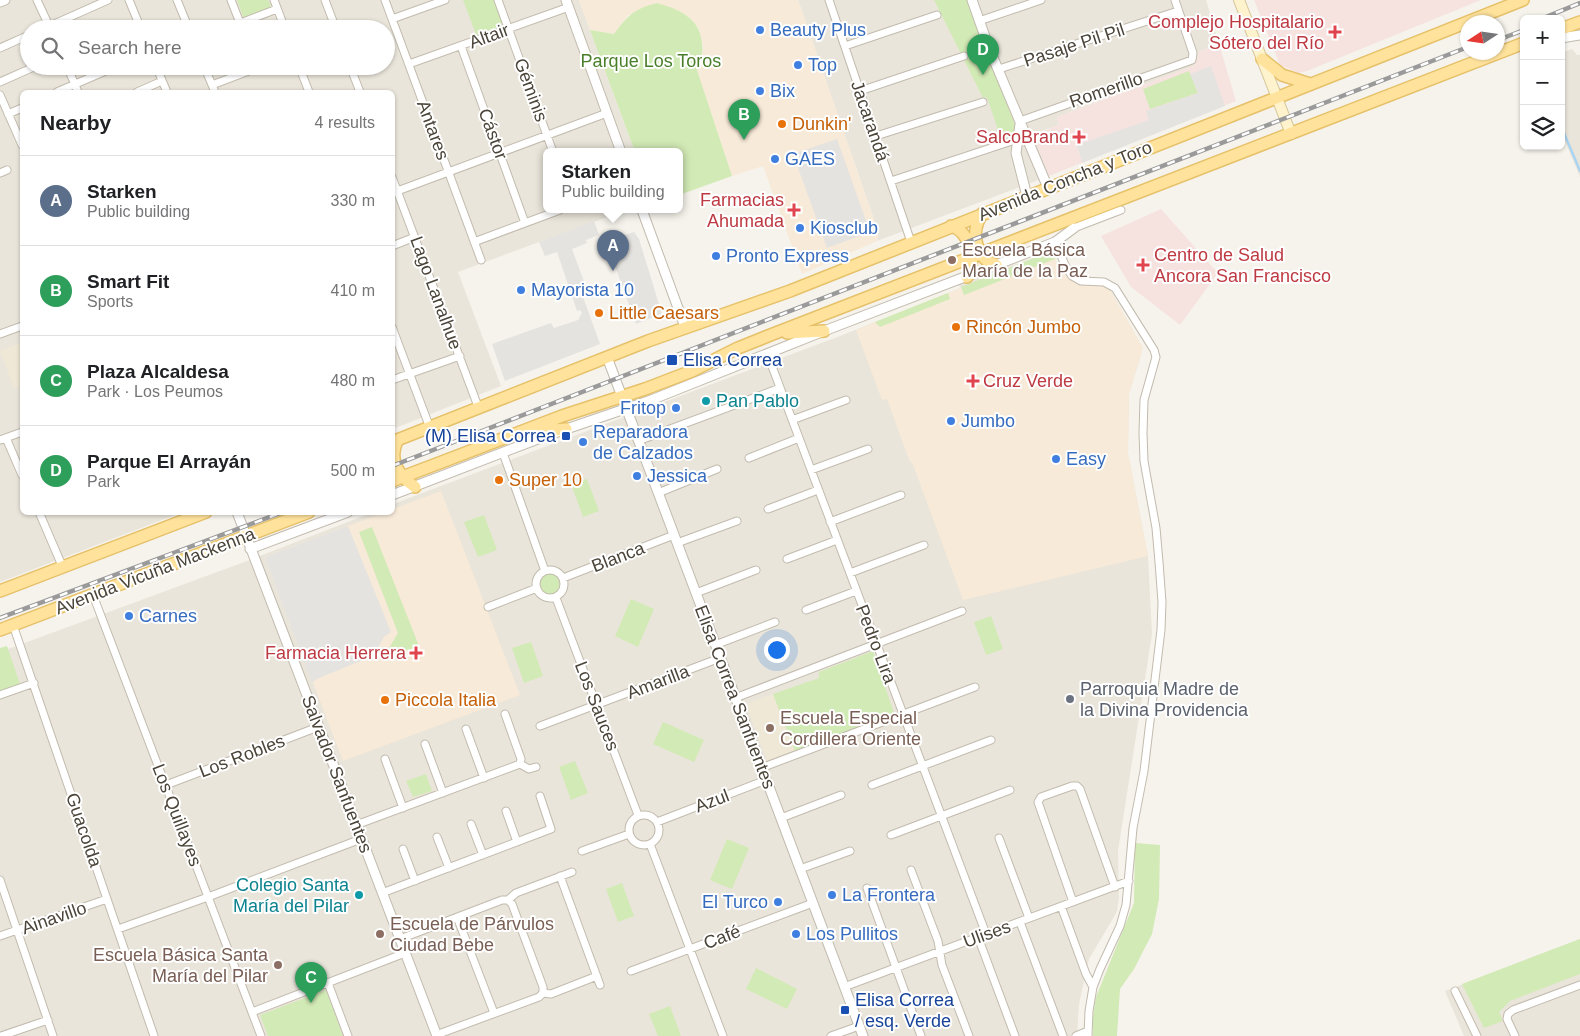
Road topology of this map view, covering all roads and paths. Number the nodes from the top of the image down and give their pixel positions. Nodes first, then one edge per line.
1 (5, 0) edge
2 (37, 0) edge
3 (108, 0) edge
4 (129, 0) edge
5 (177, 0) edge
6 (231, 0) edge
7 (274, 0) edge
8 (325, 0) edge
9 (384, 0) edge
10 (445, 0) edge
11 (498, 0) edge
12 (830, 0) edge
13 (972, 0) edge
14 (1041, 0) edge
15 (1174, 0) edge
16 (1239, 0) edge
17 (1523, 0) edge
18 (0, 2) edge
19 (568, 4) edge
20 (277, 9) junction
21 (1178, 11) junction
22 (937, 16) dead end
23 (392, 19) joint
24 (44, 20) edge
25 (64, 20) edge
26 (137, 20) edge
27 (185, 20) edge
28 (239, 20) edge
29 (248, 20) edge
30 (281, 20) edge
31 (333, 20) edge
32 (979, 21) junction
33 (1580, 22) edge
34 (395, 27) edge
35 (1565, 28) edge
36 (509, 29) junction
37 (1580, 35) edge
38 (1565, 37) edge
39 (20, 39) edge
40 (1520, 45) edge
41 (461, 46) junction
42 (845, 46) junction
43 (0, 48) edge
44 (964, 56) dead end
45 (1262, 59) junction
46 (409, 64) junction
47 (998, 69) junction
48 (20, 73) edge
49 (71, 75) edge
50 (97, 75) edge
51 (160, 75) edge
52 (208, 75) edge
53 (243, 75) edge
54 (302, 75) edge
55 (353, 75) edge
56 (162, 81) junction
57 (0, 82) edge
58 (1310, 84) junction
59 (75, 85) junction
60 (214, 89) edge
61 (62, 90) edge
62 (77, 90) edge
63 (142, 90) edge
64 (166, 90) edge
65 (308, 90) edge
66 (359, 90) edge
67 (860, 91) junction
68 (0, 95) edge
69 (1277, 97) junction
70 (983, 102) dead end
71 (20, 109) edge
72 (607, 113) junction
73 (8, 114) junction
74 (1020, 121) junction
75 (1291, 134) junction
76 (547, 136) junction
77 (876, 136) junction
78 (20, 140) edge
79 (1017, 141) junction
80 (552, 148) edge
81 (620, 148) edge
82 (500, 153) junction
83 (449, 172) junction
84 (891, 181) junction
85 (1048, 188) junction
86 (1144, 191) junction
87 (395, 192) edge
88 (1028, 196) junction
89 (1122, 210) joint
90 (552, 213) edge
91 (643, 213) edge
92 (983, 213) junction
93 (1094, 214) junction
94 (525, 223) junction
95 (951, 226) junction
96 (1074, 228) joint
97 (416, 237) junction
98 (474, 242) junction
99 (911, 242) junction
100 (1055, 242) junction
101 (395, 245) edge
102 (976, 256) junction
103 (481, 260) dead end
104 (996, 265) junction
105 (967, 277) junction
106 (20, 327) edge
107 (685, 328) junction
108 (824, 331) junction
109 (0, 334) edge
110 (773, 334) junction
111 (395, 336) edge
112 (767, 353) junction
113 (460, 356) junction
114 (607, 357) junction
115 (410, 374) junction
116 (395, 379) edge
117 (780, 388) junction
118 (622, 397) junction
119 (846, 400) dead end
120 (479, 408) junction
121 (626, 409) junction
122 (792, 420) junction
123 (430, 428) junction
124 (566, 429) junction
125 (20, 433) edge
126 (516, 433) junction
127 (799, 438) junction
128 (3, 439) edge
129 (395, 441) edge
130 (638, 441) junction
131 (868, 449) dead end
132 (504, 452) junction
133 (749, 458) dead end
134 (717, 469) dead end
135 (811, 470) junction
136 (20, 471) edge
137 (397, 479) edge
138 (415, 487) junction
139 (818, 490) junction
140 (658, 493) junction
141 (395, 494) edge
142 (901, 495) dead end
143 (768, 510) dead end
144 (40, 515) edge
145 (198, 515) edge
146 (238, 515) edge
147 (301, 515) edge
148 (340, 515) edge
149 (737, 521) dead end
150 (830, 522) junction
151 (246, 537) junction
152 (675, 539) junction
153 (837, 540) junction
154 (924, 545) dead end
155 (250, 549) junction
156 (787, 559) dead end
157 (63, 568) junction
158 (756, 570) dead end
159 (545, 571) junction
160 (850, 573) junction
161 (563, 578) junction
162 (537, 588) junction
163 (0, 591) edge
164 (856, 591) junction
165 (93, 594) junction
166 (696, 594) junction
167 (556, 598) junction
168 (488, 607) dead end
169 (806, 610) dead end
170 (962, 611) dead end
171 (775, 622) dead end
172 (13, 625) junction
173 (0, 630) edge
174 (876, 644) junction
175 (715, 645) junction
176 (720, 658) junction
177 (34, 683) junction
178 (975, 687) dead end
179 (0, 695) edge
180 (735, 698) junction
181 (596, 705) junction
182 (505, 714) dead end
183 (903, 714) junction
184 (540, 726) dead end
185 (318, 727) junction
186 (466, 729) dead end
187 (991, 740) dead end
188 (425, 744) dead end
189 (385, 759) dead end
190 (520, 764) junction
191 (922, 766) junction
192 (536, 767) dead end
193 (762, 768) junction
194 (484, 778) junction
195 (766, 780) junction
196 (166, 785) junction
197 (872, 785) dead end
198 (1010, 790) dead end
199 (443, 793) junction
200 (841, 795) dead end
201 (540, 796) dead end
202 (403, 808) junction
203 (506, 811) dead end
204 (638, 815) junction
205 (941, 816) junction
206 (780, 818) junction
207 (658, 822) junction
208 (472, 824) dead end
209 (356, 825) junction
210 (629, 834) junction
211 (891, 835) dead end
212 (437, 837) dead end
213 (999, 838) dead end
214 (361, 839) junction
215 (518, 842) junction
216 (650, 844) junction
217 (403, 849) dead end
218 (582, 851) dead end
219 (850, 851) dead end
220 (483, 855) junction
221 (449, 868) junction
222 (800, 869) junction
223 (911, 870) dead end
224 (572, 872) dead end
225 (560, 876) junction
226 (0, 880) edge
227 (414, 881) junction
228 (1129, 881) junction
229 (1115, 887) junction
230 (867, 888) dead end
231 (382, 893) junction
232 (208, 897) junction
233 (108, 899) junction
234 (508, 900) junction
235 (1073, 902) junction
236 (812, 903) junction
237 (1061, 906) junction
238 (457, 917) junction
239 (1029, 918) junction
240 (1020, 922) junction
241 (118, 929) junction
242 (17, 930) junction
243 (0, 936) edge
244 (982, 936) junction
245 (400, 939) junction
246 (689, 949) junction
247 (940, 951) junction
248 (405, 953) junction
249 (896, 968) junction
250 (631, 971) dead end
251 (597, 976) junction
252 (328, 983) junction
253 (1580, 984) edge
254 (600, 985) dead end
255 (844, 987) junction
256 (1093, 987) junction
257 (1455, 991) dead end
258 (543, 993) junction
259 (252, 1012) junction
260 (494, 1014) junction
261 (48, 1020) junction
262 (859, 1026) junction
263 (1088, 1034) edge
264 (0, 1036) edge
265 (53, 1036) edge
266 (154, 1036) edge
267 (261, 1036) edge
268 (348, 1036) edge
269 (436, 1036) edge
270 (722, 1036) edge
271 (831, 1036) edge
272 (862, 1036) edge
273 (921, 1036) edge
274 (969, 1036) edge
275 (1015, 1036) edge
276 (1063, 1036) edge
277 (1076, 1036) edge
278 (1477, 1036) edge
279 (1515, 1036) edge

1 - 18 street
2 - 24 street
3 - 25 street
4 - 26 street
5 - 27 street
6 - 28 street
7 - 20 street
8 - 31 street
9 - 23 street, Antares
10 - 23 street
11 - 36 street, Géminis
12 - 42 street, Jacarandá
13 - 32 street
14 - 32 street
15 - 21 street
16 - 45 main road
17 - 58 main road, Avenida Concha y Toro
19 - 36 street, Altair
19 - 72 street
20 - 29 street
20 - 30 street
21 - 47 street, Pasaje Pil Pil
21 - 74 street, Romerillo
22 - 42 street
32 - 47 street
33 - 35 main road
34 - 46 street, Antares
36 - 41 street, Altair
36 - 76 street, Géminis
37 - 38 street
39 - 43 street
40 - 75 main road, Avenida Concha y Toro
41 - 46 street, Altair
41 - 82 street, Cástor
42 - 67 street, Jacarandá
44 - 67 street
45 - 58 main road
45 - 69 main road
46 - 83 street, Antares
47 - 74 street
48 - 57 street
49 - 59 street
50 - 59 street
51 - 56 street
52 - 60 street
53 - 60 street
54 - 65 street
55 - 66 street
56 - 63 street
56 - 64 street
58 - 69 main road, Avenida Concha y Toro
59 - 61 street
59 - 62 street
67 - 77 street, Jacarandá
68 - 73 street
69 - 75 main road
69 - 85 main road, Avenida Concha y Toro
70 - 77 street
71 - 73 street
72 - 76 street
72 - 81 street
73 - 78 street
74 - 79 street
74 - 85 street
75 - 86 main road, Avenida Concha y Toro
76 - 80 street, Géminis
76 - 82 street
77 - 84 street, Jacarandá
79 - 84 street
79 - 88 street
82 - 83 street
82 - 94 street, Cástor
83 - 87 street
83 - 98 street, Antares
84 - 99 street, Jacarandá
85 - 88 main road, Avenida Concha y Toro
86 - 89 main road
86 - 93 main road, Avenida Concha y Toro
87 - 97 street, Lago Lanalhue
88 - 92 main road, Avenida Concha y Toro
89 - 93 street
90 - 94 street
91 - 107 street
92 - 95 main road, Avenida Concha y Toro
92 - 102 main road
93 - 96 main road
93 - 102 main road, Avenida Concha y Toro
94 - 98 street
95 - 99 main road, Avenida Concha y Toro
95 - 102 main road
96 - 100 street
97 - 101 street
97 - 113 street, Lago Lanalhue
98 - 103 street, Antares
99 - 107 main road, Avenida Concha y Toro
100 - 104 street
100 - 228 street
102 - 104 main road
102 - 105 main road
102 - 110 main road, Avenida Concha y Toro
104 - 105 street
105 - 108 street
106 - 109 street
107 - 114 main road, Avenida Concha y Toro
108 - 110 main road
108 - 112 street
110 - 118 main road, Avenida Concha y Toro
111 - 115 street
112 - 117 street, Pedro Lira
112 - 121 street
113 - 115 street
113 - 120 street, Lago Lanalhue
114 - 118 street, Elisa Correa Sanfuentes
114 - 120 main road, Avenida Concha y Toro
115 - 116 street
115 - 123 street
117 - 122 street, Pedro Lira
117 - 130 street
118 - 121 street, Elisa Correa Sanfuentes
118 - 126 main road
119 - 122 street
120 - 123 main road, Avenida Concha y Toro
121 - 124 street
121 - 130 street, Elisa Correa Sanfuentes
122 - 127 street, Pedro Lira
123 - 129 main road, Avenida Concha y Toro
124 - 126 main road
124 - 132 street
125 - 128 street
126 - 137 main road
127 - 133 street
127 - 135 street, Pedro Lira
128 - 136 street
130 - 140 street, Elisa Correa Sanfuentes
131 - 135 street
132 - 138 street
132 - 159 street
134 - 140 street
135 - 139 street, Pedro Lira
137 - 138 main road
138 - 141 street
139 - 143 street
139 - 150 street, Pedro Lira
140 - 152 street, Elisa Correa Sanfuentes
142 - 150 street
144 - 157 street
145 - 157 main road
146 - 151 street, Salvador Sanfuentes
147 - 151 main road, Avenida Vicuña Mackenna
148 - 155 street
149 - 152 street, Blanca
150 - 153 street, Pedro Lira
151 - 155 street, Salvador Sanfuentes
151 - 165 main road, Avenida Vicuña Mackenna
152 - 161 street, Blanca
152 - 166 street, Elisa Correa Sanfuentes
153 - 156 street
153 - 160 street, Pedro Lira
154 - 160 street
155 - 185 street, Salvador Sanfuentes
157 - 163 main road
158 - 166 street
159 - 161 street
159 - 162 street
160 - 164 street, Pedro Lira
161 - 167 street
162 - 167 street
162 - 168 street
164 - 169 street
164 - 174 street, Pedro Lira
165 - 172 main road, Avenida Vicuña Mackenna
165 - 196 street, Los Quillayes
166 - 175 street, Elisa Correa Sanfuentes
167 - 181 street, Los Sauces
170 - 174 street
171 - 175 street
172 - 173 main road, Avenida Vicuña Mackenna
172 - 177 street, Guacolda
174 - 180 street
174 - 183 street, Pedro Lira
175 - 176 street, Elisa Correa Sanfuentes
176 - 180 street, Elisa Correa Sanfuentes
176 - 181 street, Amarilla
177 - 179 street
177 - 233 street, Guacolda
178 - 183 street
180 - 193 street, Elisa Correa Sanfuentes
181 - 184 street, Amarilla
181 - 204 street, Los Sauces
182 - 190 street
183 - 191 street, Pedro Lira
183 - 193 street
185 - 196 street, Los Robles
185 - 209 street, Salvador Sanfuentes
186 - 194 street
187 - 191 street
188 - 199 street
189 - 202 street
190 - 192 street
190 - 194 street
191 - 197 street
191 - 205 street, Pedro Lira
193 - 195 street, Elisa Correa Sanfuentes
194 - 199 street
195 - 206 street, Elisa Correa Sanfuentes
195 - 207 street, Azul
196 - 232 street, Los Quillayes
198 - 205 street
199 - 202 street
200 - 206 street
201 - 215 street
202 - 209 street
203 - 215 street
204 - 207 street
204 - 210 street
205 - 211 street
205 - 244 street, Pedro Lira
206 - 222 street, Elisa Correa Sanfuentes
207 - 216 street
208 - 220 street
209 - 214 street, Salvador Sanfuentes
210 - 216 street
210 - 218 street
212 - 221 street
213 - 239 street
214 - 231 street, Salvador Sanfuentes
214 - 232 street
215 - 220 street
216 - 246 street
217 - 227 street
219 - 222 street
220 - 221 street
221 - 227 street
222 - 236 street, Elisa Correa Sanfuentes
223 - 247 street
224 - 225 street
225 - 234 street
225 - 251 street
226 - 242 street
227 - 231 street
228 - 229 street, Ulises
228 - 256 street
229 - 235 street, Ulises
229 - 235 street
230 - 249 street
231 - 245 street, Salvador Sanfuentes
232 - 241 street
232 - 259 street, Los Quillayes
233 - 241 street, Guacolda
233 - 242 street, Ainavillo
234 - 238 street
234 - 258 street
235 - 237 street, Ulises
236 - 246 street, Café
236 - 255 street, Elisa Correa Sanfuentes
237 - 239 street, Ulises
237 - 256 street
238 - 245 street
238 - 260 street
239 - 240 street, Ulises
240 - 244 street, Ulises
240 - 276 street
241 - 266 street, Guacolda
242 - 243 street, Ainavillo
242 - 261 street
244 - 247 street, Ulises
244 - 275 street, Pedro Lira
245 - 248 street, Salvador Sanfuentes
246 - 250 street, Café
246 - 270 street
247 - 249 street, Ulises
247 - 274 street
248 - 252 street
248 - 269 street, Salvador Sanfuentes
249 - 255 street, Ulises
249 - 273 street
251 - 254 street
251 - 258 street
252 - 259 street
252 - 268 street
253 - 279 street
255 - 262 street, Elisa Correa Sanfuentes
256 - 263 street
257 - 278 street
258 - 260 street
259 - 267 street, Los Quillayes
260 - 269 street
261 - 264 street
261 - 265 street
262 - 271 street
262 - 272 street, Elisa Correa Sanfuentes
263 - 277 street

